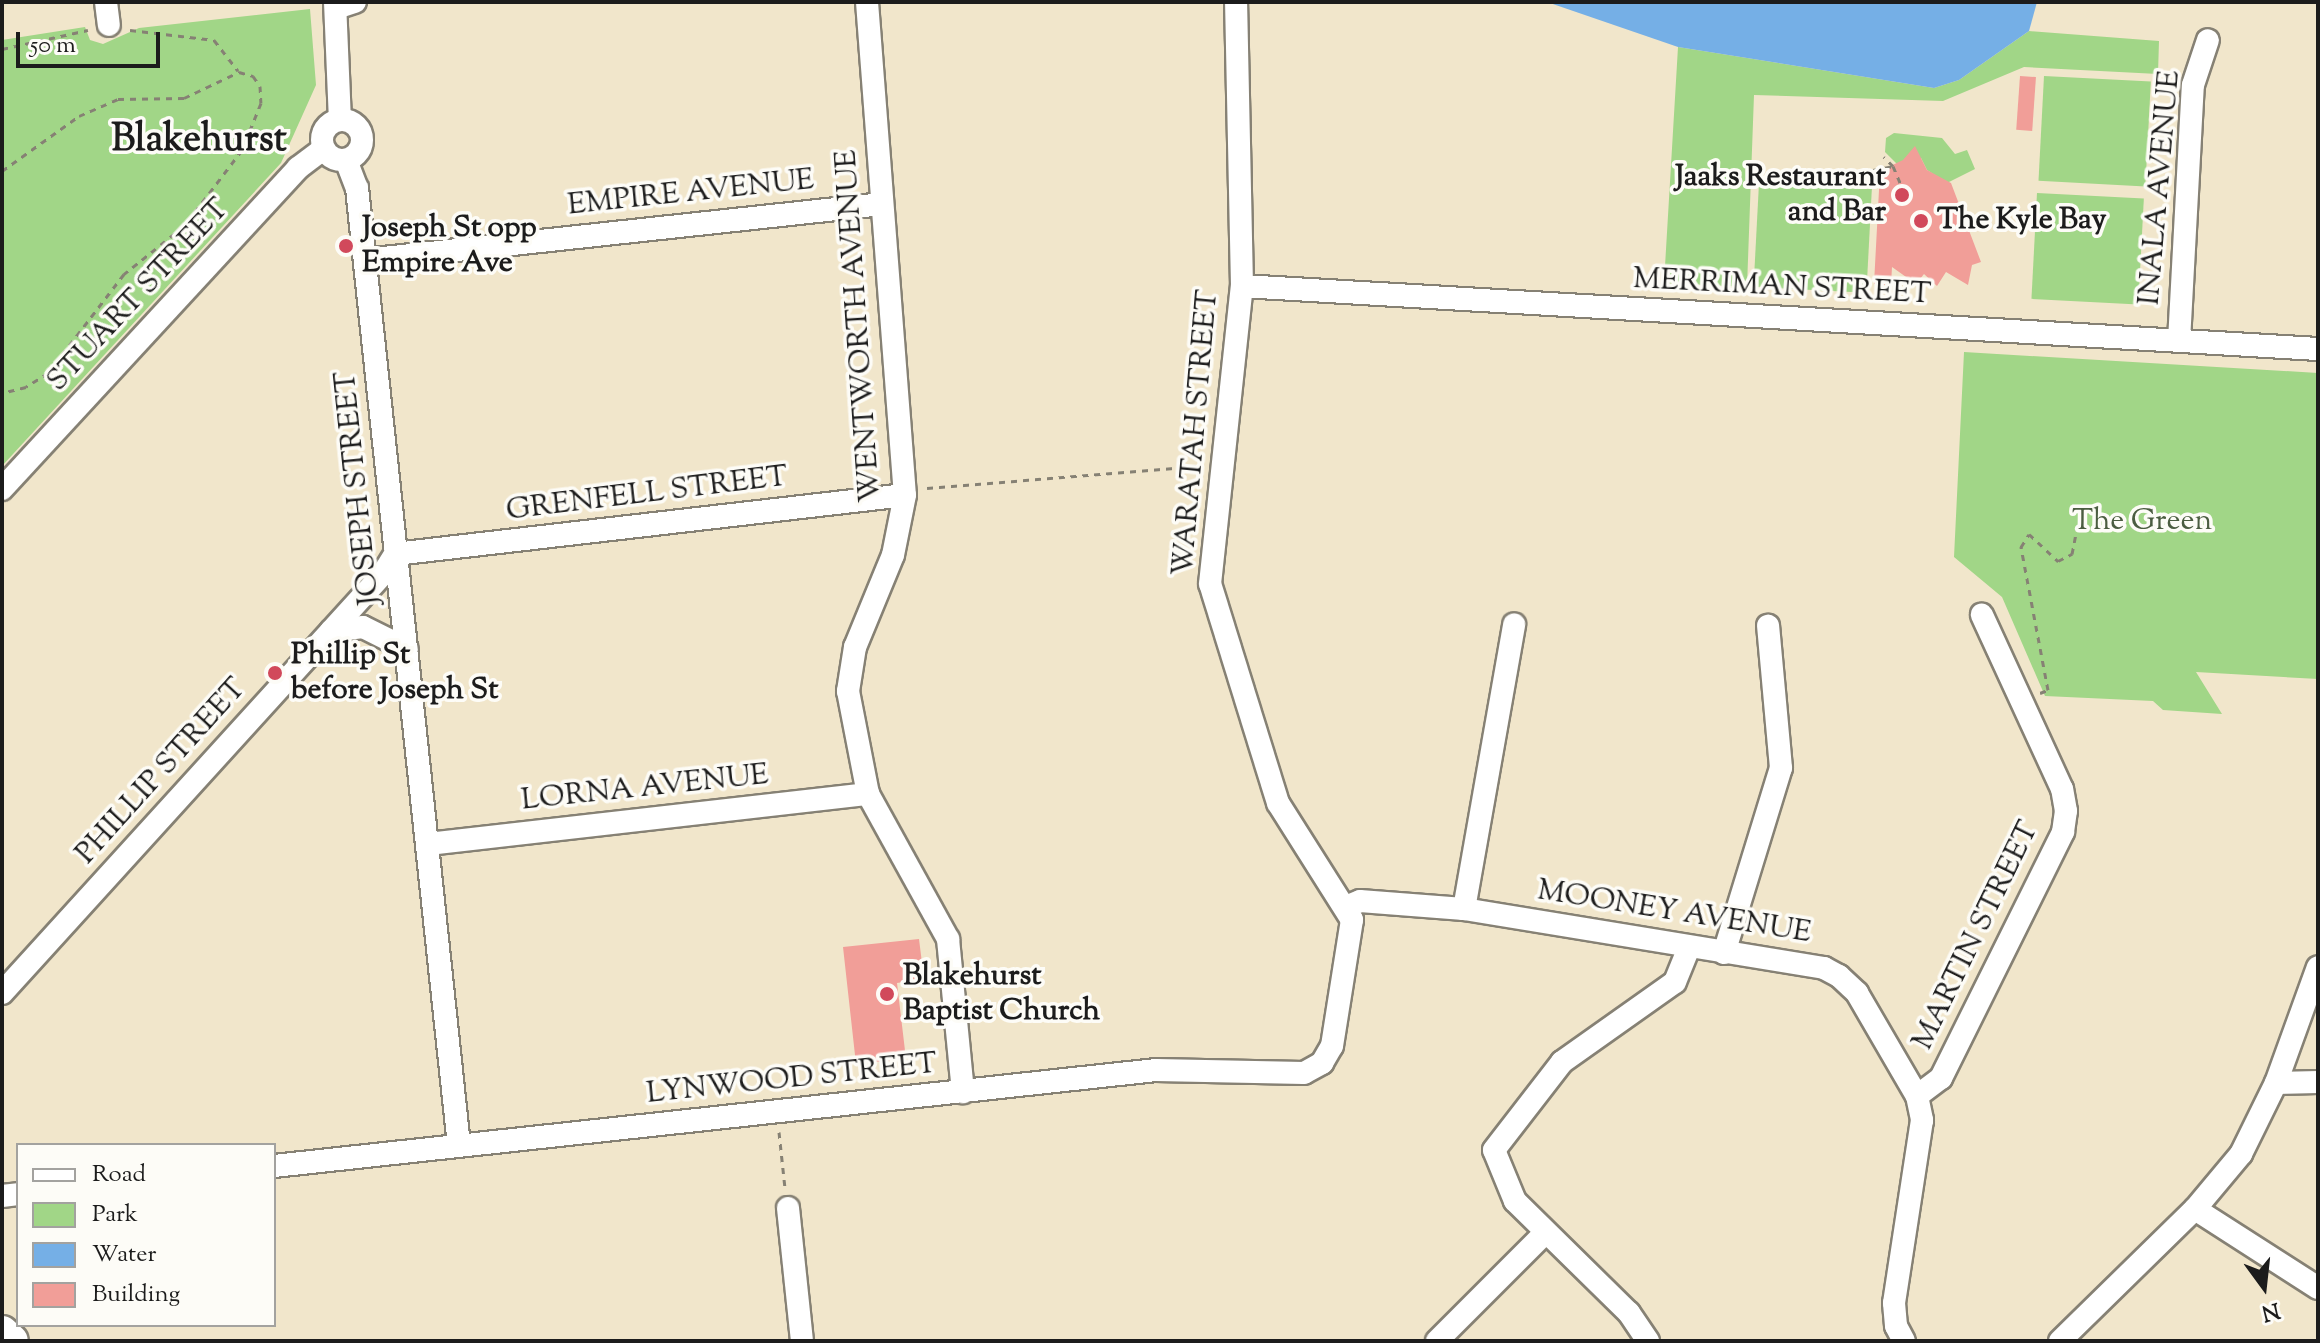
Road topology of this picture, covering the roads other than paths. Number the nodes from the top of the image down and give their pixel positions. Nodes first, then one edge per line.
1 (867, 2) edge
2 (1236, 2) edge
3 (342, 4) edge
4 (2208, 40) dead end
5 (340, 120) junction
6 (323, 149) junction
7 (346, 160) junction
8 (882, 204) junction
9 (365, 260) junction
10 (1242, 286) junction
11 (2179, 341) junction
12 (2318, 349) edge
13 (2, 489) edge
14 (905, 495) junction
15 (395, 554) junction
16 (1982, 615) dead end
17 (1514, 624) dead end
18 (1768, 626) dead end
19 (331, 631) junction
20 (407, 649) junction
21 (868, 794) junction
22 (428, 844) junction
23 (1346, 907) junction
24 (1464, 909) junction
25 (1689, 947) junction
26 (1724, 953) junction
27 (2318, 967) edge
28 (2, 993) edge
29 (1316, 1069) joint
30 (2318, 1082) edge
31 (2276, 1083) junction
32 (963, 1092) junction
33 (1917, 1096) junction
34 (459, 1146) junction
35 (276, 1166) edge
36 (788, 1208) road end
37 (2195, 1209) junction
38 (1545, 1233) junction
39 (2318, 1288) edge
40 (2, 1332) edge
41 (12, 1341) edge
42 (802, 1341) edge
43 (1437, 1341) edge
44 (1648, 1341) edge
45 (1904, 1341) edge
46 (2060, 1341) edge

1 - 8 street, WENTWORTH AVENUE
2 - 10 street, WARATAH STREET
3 - 5 street
4 - 11 street, INALA AVENUE
5 - 6 street
5 - 7 street
6 - 7 street
6 - 13 street, STUART STREET
7 - 9 street, JOSEPH STREET
8 - 9 street, EMPIRE AVENUE
8 - 14 street, WENTWORTH AVENUE
9 - 15 street, JOSEPH STREET
10 - 11 street, MERRIMAN STREET
10 - 23 street, WARATAH STREET
11 - 12 street, MERRIMAN STREET
14 - 15 street, GRENFELL STREET
14 - 21 street, WENTWORTH AVENUE
15 - 19 street, PHILLIP STREET
15 - 20 street, JOSEPH STREET
16 - 33 street, MARTIN STREET
17 - 24 street
18 - 26 street
19 - 20 street
19 - 28 street, PHILLIP STREET
20 - 22 street, JOSEPH STREET
21 - 22 street, LORNA AVENUE
21 - 32 street, WENTWORTH AVENUE
22 - 34 street, JOSEPH STREET
23 - 24 street, MOONEY AVENUE
23 - 29 street, WARATAH STREET
24 - 25 street, MOONEY AVENUE
25 - 26 street, MOONEY AVENUE
25 - 38 street
26 - 33 street, MOONEY AVENUE
27 - 31 street
29 - 32 street, LYNWOOD STREET
30 - 31 street
31 - 37 street
32 - 34 street, LYNWOOD STREET
33 - 45 street, MOONEY AVENUE
34 - 35 street, LYNWOOD STREET
36 - 42 street
37 - 39 street
37 - 46 street
38 - 43 street
38 - 44 street
40 - 41 highway

